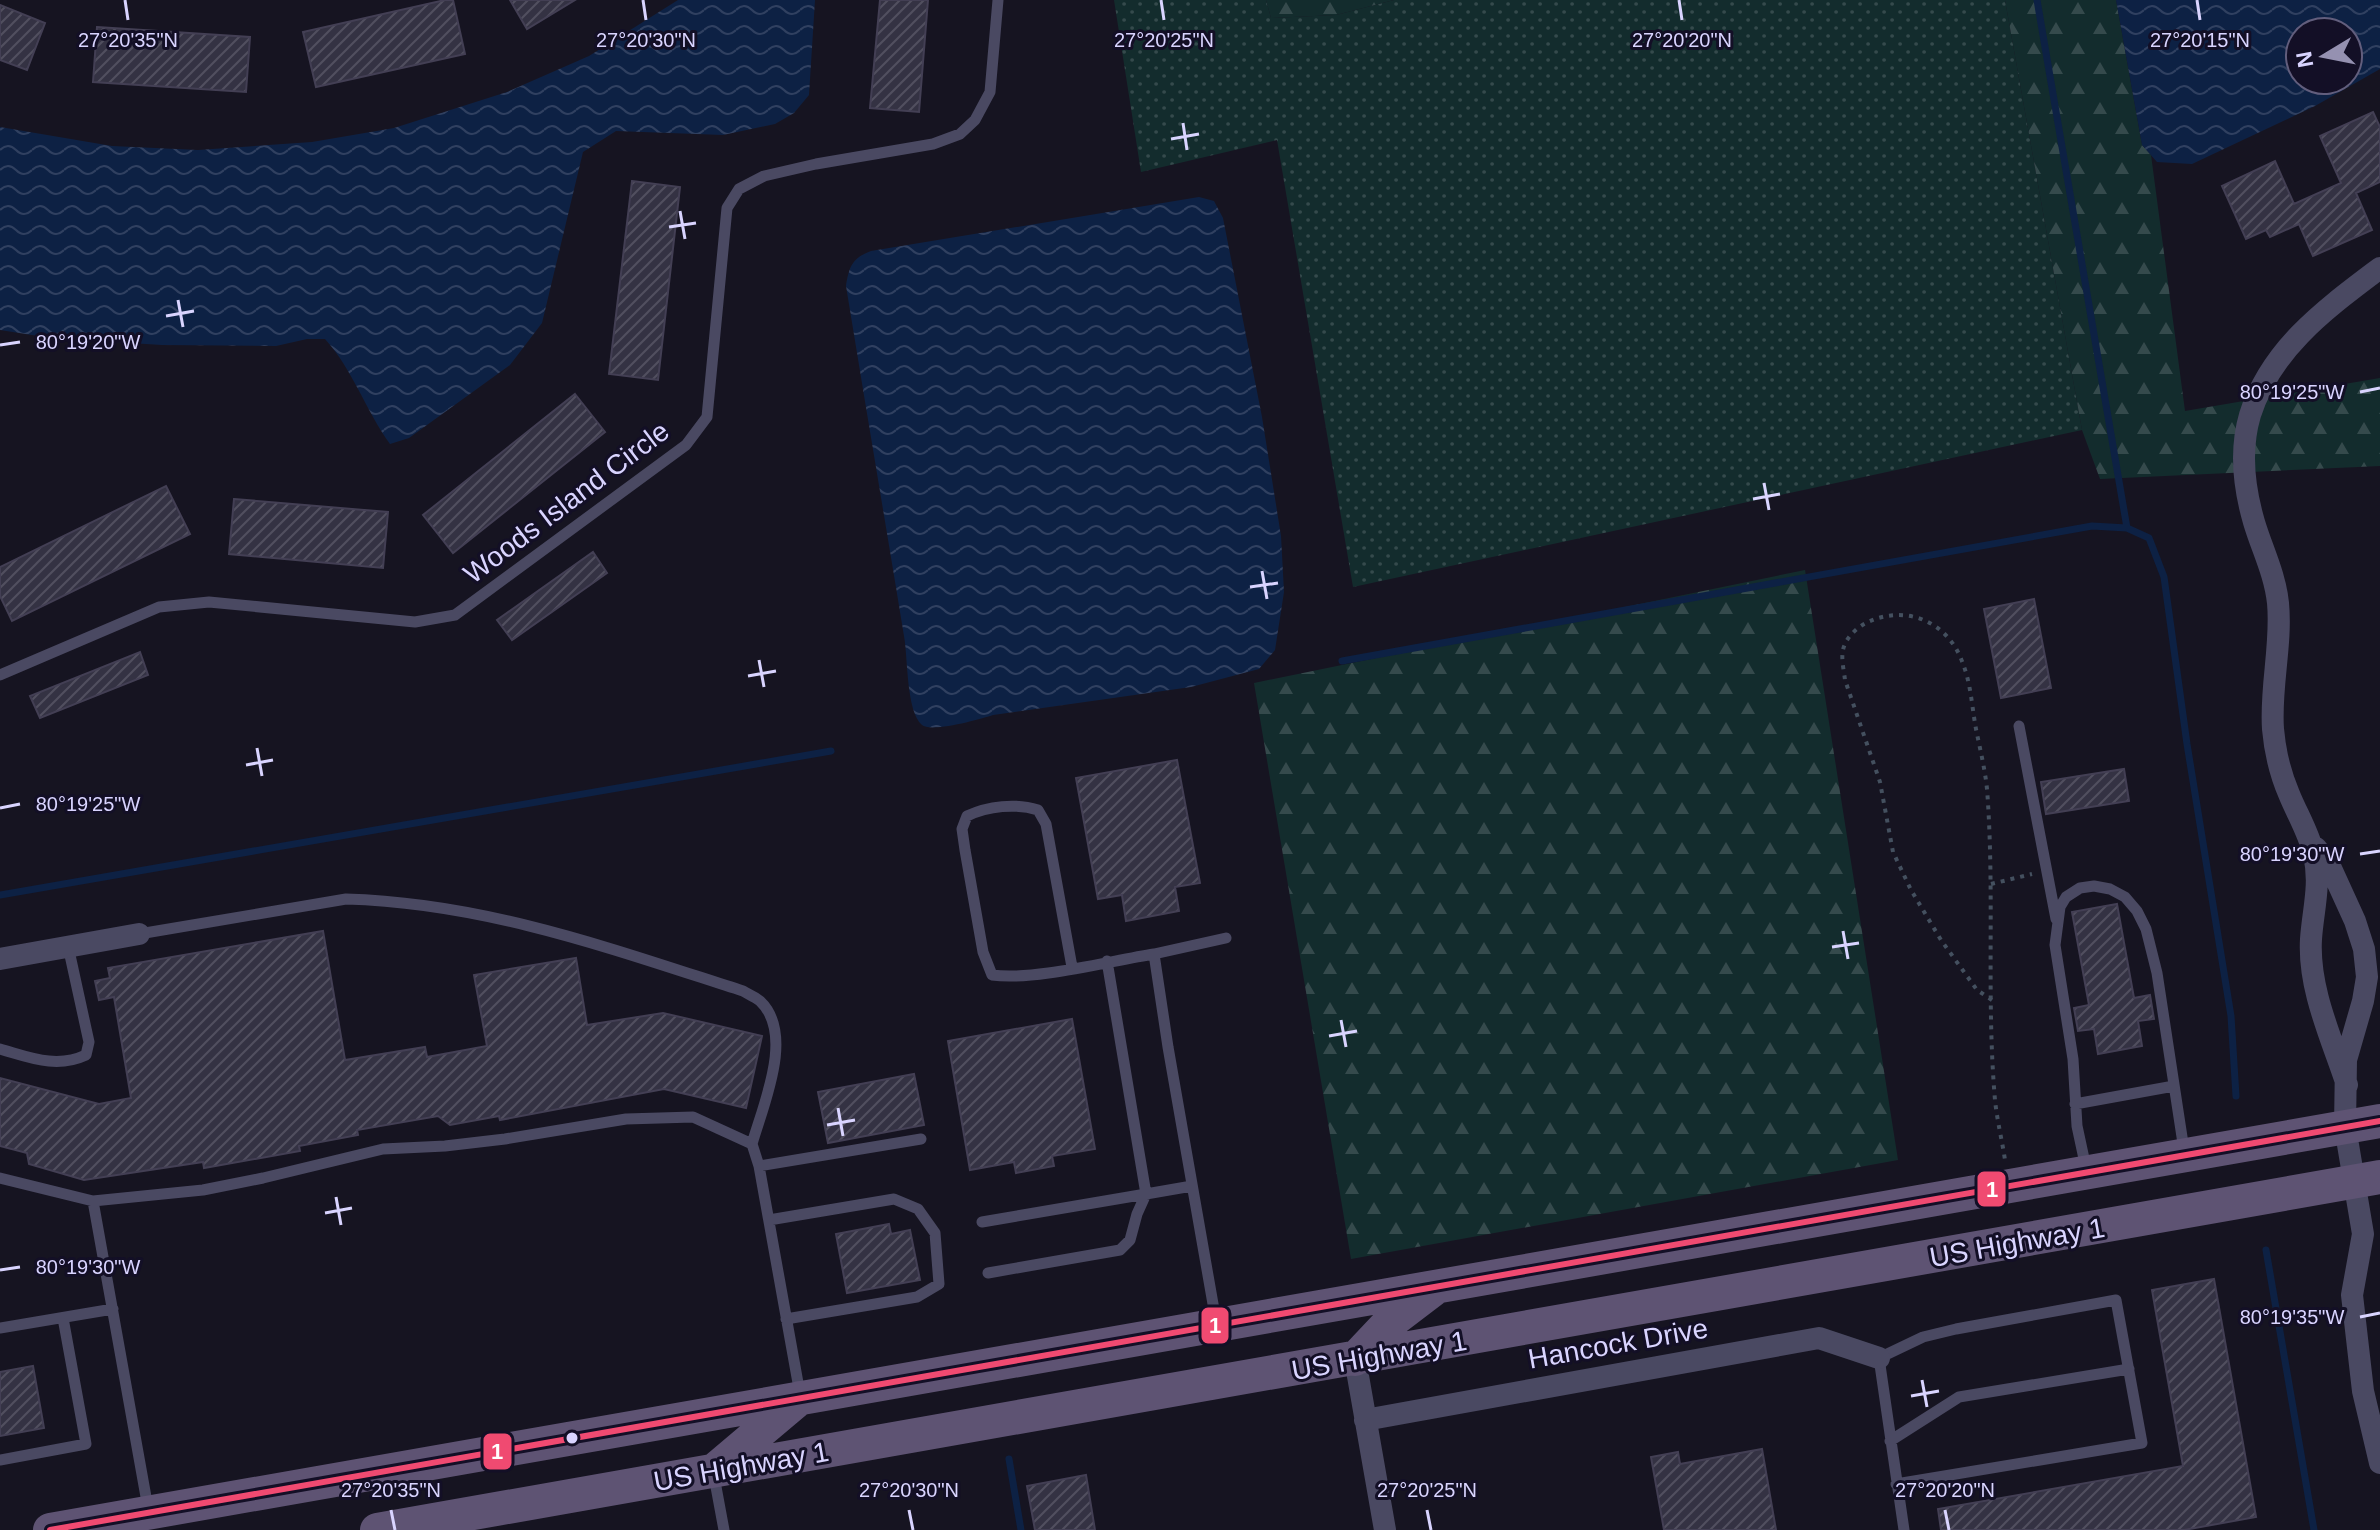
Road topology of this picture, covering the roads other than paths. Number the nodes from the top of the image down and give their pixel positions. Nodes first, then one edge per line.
1 (998, 0) edge
2 (2380, 268) edge
3 (0, 675) edge
4 (2019, 726) dead end
5 (2309, 837) junction
6 (2057, 923) junction
7 (139, 934) joint
8 (1226, 938) dead end
9 (68, 946) junction
10 (1154, 954) junction
11 (0, 959) edge
12 (1107, 961) junction
13 (1072, 967) junction
14 (0, 1049) edge
15 (2347, 1085) junction
16 (2174, 1086) junction
17 (2075, 1104) junction
18 (2380, 1121) edge
19 (2345, 1127) junction
20 (921, 1139) dead end
21 (752, 1144) junction
22 (2185, 1155) junction
23 (759, 1166) junction
24 (2087, 1173) junction
25 (0, 1178) edge
26 (2368, 1179) edge
27 (1192, 1186) junction
28 (1146, 1194) junction
29 (93, 1201) junction
30 (769, 1220) junction
31 (982, 1222) dead end
32 (988, 1273) dead end
33 (1437, 1286) junction
34 (113, 1309) junction
35 (63, 1318) junction
36 (786, 1319) junction
37 (1217, 1325) junction
38 (0, 1328) edge
39 (1879, 1358) junction
40 (1355, 1359) junction
41 (2129, 1369) junction
42 (800, 1398) junction
43 (1365, 1420) junction
44 (1890, 1441) junction
45 (0, 1460) edge
46 (2380, 1463) edge
47 (714, 1471) junction
48 (1896, 1484) junction
49 (149, 1513) junction
50 (50, 1530) edge
51 (382, 1530) edge
52 (724, 1530) edge
53 (1385, 1530) edge
54 (1904, 1530) edge

1 - 3 lane, Woods Island Circle
2 - 5 street
4 - 6 lane
5 - 15 street
5 - 15 street
6 - 16 lane
6 - 17 lane
7 - 9 street
7 - 21 lane
8 - 10 lane
9 - 11 street
9 - 14 lane
10 - 12 lane
10 - 27 lane
12 - 13 lane
12 - 28 lane
13 - 13 lane
15 - 19 street
16 - 17 lane
16 - 22 lane
17 - 24 lane
18 - 19 main road, US Highway 1
19 - 22 main road, US Highway 1
19 - 26 street
20 - 23 lane
21 - 23 lane
21 - 29 lane
22 - 24 main road, US Highway 1
23 - 30 lane
24 - 33 main road, US Highway 1
25 - 29 lane
26 - 40 main road, US Highway 1
26 - 46 street
27 - 28 lane
27 - 37 lane
28 - 31 lane
28 - 32 lane
29 - 34 lane
30 - 36 lane
30 - 36 lane
33 - 37 main road, US Highway 1
33 - 40 main road
34 - 35 lane
34 - 49 lane
35 - 38 lane
35 - 45 lane
36 - 42 lane
37 - 42 main road, US Highway 1
39 - 41 lane
39 - 43 street, Hancock Drive
39 - 44 lane
40 - 43 street
40 - 47 main road, US Highway 1
41 - 44 lane
41 - 48 lane
42 - 47 main road
42 - 49 main road, US Highway 1
43 - 53 street
44 - 48 lane
47 - 51 main road, US Highway 1
47 - 52 lane
48 - 54 lane
49 - 50 main road, US Highway 1

